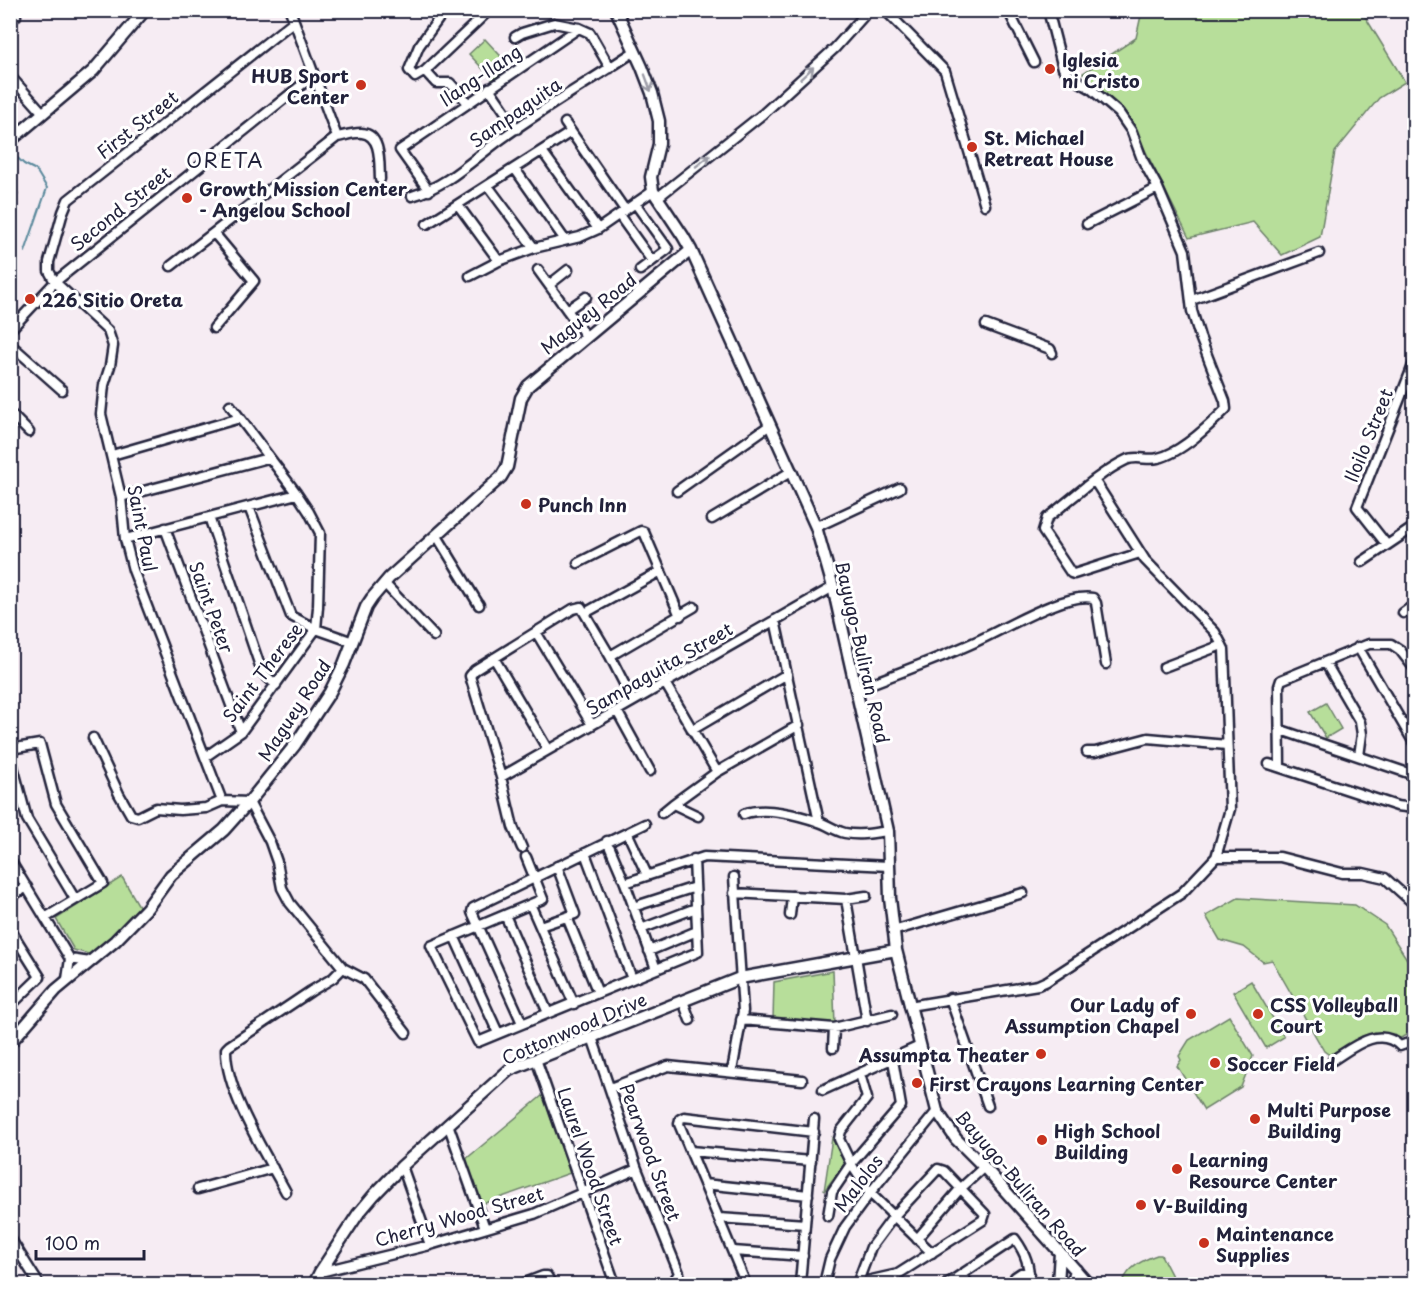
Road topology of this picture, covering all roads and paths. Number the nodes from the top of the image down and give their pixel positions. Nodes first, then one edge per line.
1 (129, 10) edge
2 (290, 10) edge
3 (445, 10) edge
4 (482, 10) edge
5 (616, 10) edge
6 (869, 10) edge
7 (885, 10) edge
8 (1008, 10) edge
9 (1048, 10) edge
10 (141, 15) edge
11 (294, 21) junction
12 (579, 28) junction
13 (515, 37) dead end
14 (635, 51) junction
15 (1034, 62) dead end
16 (610, 68) junction
17 (425, 71) junction
18 (314, 75) junction
19 (10, 76) edge
20 (489, 88) junction
21 (468, 103) junction
22 (43, 113) junction
23 (565, 123) dead end
24 (517, 129) junction
25 (571, 132) junction
26 (337, 137) junction
27 (11, 140) edge
28 (542, 151) junction
29 (515, 169) junction
30 (380, 179) dead end
31 (488, 186) junction
32 (1158, 188) junction
33 (429, 191) junction
34 (655, 194) junction
35 (412, 196) dead end
36 (635, 203) junction
37 (458, 205) junction
38 (985, 205) dead end
39 (622, 212) junction
40 (428, 224) dead end
41 (1087, 224) dead end
42 (598, 229) junction
43 (214, 233) junction
44 (565, 240) junction
45 (534, 248) junction
46 (691, 250) junction
47 (1319, 253) dead end
48 (499, 261) junction
49 (652, 261) junction
50 (171, 266) dead end
51 (538, 270) dead end
52 (568, 270) dead end
53 (640, 270) dead end
54 (470, 276) dead end
55 (55, 282) junction
56 (549, 285) junction
57 (586, 297) dead end
58 (1192, 300) junction
59 (567, 310) junction
60 (986, 325) dead end
61 (214, 328) dead end
62 (10, 330) edge
63 (586, 336) junction
64 (10, 344) edge
65 (1052, 353) dead end
66 (1414, 363) edge
67 (62, 390) dead end
68 (230, 405) dead end
69 (10, 413) edge
70 (240, 418) junction
71 (770, 424) junction
72 (29, 432) dead end
73 (112, 455) junction
74 (268, 458) junction
75 (792, 471) junction
76 (1094, 480) junction
77 (900, 488) dead end
78 (677, 491) dead end
79 (297, 494) junction
80 (121, 497) junction
81 (249, 507) junction
82 (209, 517) junction
83 (712, 519) dead end
84 (816, 527) junction
85 (1414, 527) edge
86 (165, 528) junction
87 (437, 536) junction
88 (125, 538) junction
89 (1387, 545) junction
90 (1140, 553) junction
91 (1362, 562) dead end
92 (578, 563) dead end
93 (661, 571) junction
94 (384, 583) junction
95 (833, 587) junction
96 (480, 605) dead end
97 (1414, 605) edge
98 (694, 607) dead end
99 (585, 613) junction
100 (1403, 613) dead end
101 (680, 616) junction
102 (775, 620) junction
103 (316, 629) junction
104 (536, 632) junction
105 (434, 636) dead end
106 (353, 642) junction
107 (1222, 645) junction
108 (1358, 647) junction
109 (610, 656) junction
110 (494, 658) junction
111 (1325, 662) junction
112 (1106, 664) dead end
113 (1164, 667) dead end
114 (1414, 668) edge
115 (787, 674) junction
116 (665, 683) junction
117 (276, 685) junction
118 (855, 690) junction
119 (633, 701) junction
120 (617, 711) junction
121 (592, 725) junction
122 (799, 725) junction
123 (692, 730) junction
124 (1281, 730) junction
125 (241, 732) junction
126 (93, 738) dead end
127 (1414, 743) edge
128 (1227, 745) junction
129 (10, 749) edge
130 (548, 750) junction
131 (1087, 752) dead end
132 (10, 755) edge
133 (1359, 756) junction
134 (206, 757) junction
135 (1269, 764) dead end
136 (1280, 767) junction
137 (650, 771) dead end
138 (717, 772) junction
139 (1414, 773) edge
140 (501, 777) junction
141 (222, 801) junction
142 (249, 802) junction
143 (673, 804) junction
144 (1414, 808) edge
145 (662, 813) dead end
146 (744, 814) dead end
147 (698, 816) dead end
148 (819, 822) junction
149 (645, 824) dead end
150 (888, 831) junction
151 (628, 834) junction
152 (607, 841) junction
153 (522, 848) dead end
154 (585, 853) junction
155 (526, 857) dead end
156 (1216, 857) junction
157 (694, 859) junction
158 (10, 860) edge
159 (557, 866) junction
160 (889, 866) junction
161 (647, 875) junction
162 (734, 877) dead end
163 (534, 879) junction
164 (625, 883) junction
165 (27, 887) junction
166 (695, 887) junction
167 (734, 893) junction
168 (1023, 893) dead end
169 (792, 896) junction
170 (866, 896) dead end
171 (10, 897) edge
172 (846, 899) junction
173 (75, 900) junction
174 (1414, 904) edge
175 (531, 906) junction
176 (633, 907) junction
177 (696, 908) junction
178 (505, 915) junction
179 (790, 915) dead end
180 (567, 917) junction
181 (45, 918) junction
182 (479, 926) junction
183 (540, 926) junction
184 (10, 929) edge
185 (641, 929) junction
186 (697, 931) junction
187 (893, 931) junction
188 (454, 936) junction
189 (896, 950) junction
190 (649, 951) junction
191 (69, 956) junction
192 (856, 957) junction
193 (90, 962) junction
194 (343, 968) junction
195 (656, 969) junction
196 (740, 978) junction
197 (67, 979) junction
198 (632, 979) junction
199 (598, 993) junction
200 (950, 998) junction
201 (683, 1001) junction
202 (12, 1002) edge
203 (574, 1004) junction
204 (909, 1006) junction
205 (548, 1013) junction
206 (892, 1014) dead end
207 (690, 1020) dead end
208 (741, 1020) junction
209 (867, 1021) junction
210 (522, 1023) junction
211 (834, 1028) junction
212 (406, 1033) dead end
213 (498, 1033) junction
214 (592, 1037) junction
215 (1414, 1041) edge
216 (10, 1043) edge
217 (920, 1046) junction
218 (833, 1048) dead end
219 (536, 1059) junction
220 (892, 1059) junction
221 (1332, 1060) dead end
222 (732, 1071) junction
223 (860, 1074) junction
224 (802, 1080) dead end
225 (610, 1088) junction
226 (824, 1090) dead end
227 (988, 1106) dead end
228 (937, 1111) junction
229 (814, 1119) dead end
230 (448, 1124) junction
231 (813, 1132) junction
232 (690, 1151) junction
233 (811, 1161) junction
234 (851, 1164) junction
235 (402, 1167) junction
236 (984, 1167) junction
237 (273, 1168) junction
238 (637, 1169) junction
239 (704, 1184) junction
240 (198, 1189) dead end
241 (960, 1189) junction
242 (286, 1192) dead end
243 (583, 1193) junction
244 (870, 1193) junction
245 (808, 1195) junction
246 (828, 1215) dead end
247 (894, 1216) junction
248 (719, 1218) junction
249 (805, 1224) junction
250 (485, 1228) junction
251 (10, 1238) edge
252 (917, 1239) junction
253 (430, 1245) junction
254 (733, 1251) junction
255 (1060, 1252) junction
256 (933, 1253) junction
257 (803, 1256) junction
258 (1076, 1270) junction
259 (320, 1272) junction
260 (1029, 1272) junction
261 (961, 1275) junction
262 (39, 1284) edge
263 (314, 1284) edge
264 (522, 1284) edge
265 (552, 1284) edge
266 (615, 1284) edge
267 (664, 1284) edge
268 (746, 1284) edge
269 (800, 1284) edge
270 (824, 1284) edge
271 (855, 1284) edge
272 (947, 1284) edge
273 (969, 1284) edge
274 (1013, 1284) edge
275 (1029, 1284) edge
276 (1058, 1284) edge
277 (1072, 1284) edge
278 (1088, 1284) edge

1 - 10 street
2 - 11 street
3 - 17 street
4 - 17 street
5 - 14 street
34 -> 6 street
7 - 38 street
8 - 15 street
9 - 32 street
10 - 22 street
11 - 18 street
11 - 55 street, First Street
12 - 13 street
12 - 16 street
12 - 20 street, Ilang-Ilang
14 - 16 street, Sampaguita
14 -> 34 street
16 - 24 street, Sampaguita
17 - 21 street
18 - 26 street
18 - 55 street, Second Street
19 - 22 street
20 - 21 street, Ilang-Ilang
20 - 24 street
21 - 33 street, Ilang-Ilang
22 - 27 street
23 - 25 street
24 - 33 street, Sampaguita
25 - 28 street
25 - 39 street
26 - 30 street
26 - 43 street
28 - 29 street
28 - 42 street
29 - 31 street
29 - 44 street
31 - 37 street
31 - 45 street
32 - 41 street
32 - 58 street
33 - 35 street, Sampaguita
34 - 36 street
34 - 46 street, Bayugo-Buliran Road
36 - 39 street
36 - 49 street
37 - 40 street
37 - 48 street
39 - 42 street
39 - 49 street
42 - 44 street
43 - 50 street
43 - 61 street
44 - 45 street
45 - 48 street
46 - 63 street, Maguey Road
46 - 71 street, Bayugo-Buliran Road
47 - 58 street
48 - 54 street
49 - 53 street
51 - 56 street
52 - 56 street
55 - 62 street, Second Street
55 - 73 street, Saint Paul
56 - 59 street
57 - 59 street
58 - 76 street
59 - 63 street
60 - 65 street
63 - 87 street, Maguey Road
64 - 67 street
66 - 89 street, Iloilo Street
68 - 70 street, Saint Therese
69 - 72 street
70 - 73 street
70 - 74 street, Saint Therese
71 - 75 street, Bayugo-Buliran Road
71 - 78 street
73 - 80 street, Saint Paul
74 - 79 street, Saint Therese
74 - 80 street
75 - 83 street
75 - 84 street, Bayugo-Buliran Road
76 - 90 street
76 - 90 street
77 - 84 street
79 - 81 street
79 - 103 street, Saint Therese
80 - 88 street, Saint Paul
81 - 82 street
81 - 103 street
82 - 86 street
82 - 117 street
84 - 95 street, Bayugo-Buliran Road
85 - 89 street
86 - 88 street
86 - 125 street, Saint Peter
87 - 94 street, Maguey Road
87 - 96 street
88 - 134 street, Saint Paul
89 - 91 street
90 - 107 street
92 - 93 street
93 - 99 street
93 - 101 street
94 - 105 street
94 - 106 street, Maguey Road
95 - 102 street, Sampaguita Street
95 - 118 street, Bayugo-Buliran Road
97 - 100 street
98 - 101 street
99 - 104 street
99 - 109 street
101 - 109 street
102 - 115 street
102 - 116 street, Sampaguita Street
103 - 106 street
103 - 117 street, Saint Therese
104 - 110 street
104 - 121 street
106 - 142 street, Maguey Road
107 - 113 street
107 - 128 street
108 - 111 street
108 - 114 street
108 - 127 street
109 - 119 street
110 - 130 street
110 - 140 street
111 - 124 street
111 - 133 street
112 - 118 street
115 - 122 street
115 - 123 street
116 - 119 street, Sampaguita Street
116 - 123 street
117 - 125 street, Saint Therese
118 - 150 street, Bayugo-Buliran Road
119 - 120 street, Sampaguita Street
120 - 121 street, Sampaguita Street
120 - 137 street
121 - 130 street, Sampaguita Street
122 - 138 street
122 - 148 street
123 - 138 street
124 - 133 street
124 - 136 street
125 - 134 street, Saint Therese
126 - 141 street
128 - 131 street
128 - 156 street
129 - 173 street
130 - 140 street, Sampaguita Street
132 - 173 street
133 - 139 street
134 - 141 street, Saint Paul
135 - 136 street
136 - 144 street
138 - 143 street
140 - 153 street
141 - 142 street
142 - 193 street, Maguey Road
142 - 194 street
143 - 145 street
143 - 147 street
146 - 148 street
148 - 150 street
149 - 151 street
150 - 160 street, Bayugo-Buliran Road
151 - 152 street
151 - 161 street
152 - 154 street
152 - 164 street
154 - 159 street
154 - 198 street
155 - 163 street
156 - 174 street
156 - 200 street
157 - 160 street
157 - 161 street
157 - 166 street
158 - 165 street
159 - 163 street
159 - 180 street
160 - 187 street, Bayugo-Buliran Road
161 - 164 street
162 - 167 street
163 - 175 street
163 - 182 street
164 - 176 street
165 - 171 street
165 - 181 street
166 - 176 street
166 - 177 street
167 - 169 street
167 - 196 street
168 - 187 street
169 - 172 street
169 - 179 street
170 - 172 street
172 - 192 street
173 - 181 street
175 - 178 street
175 - 183 street
176 - 185 street
177 - 185 street
177 - 186 street
178 - 182 street
178 - 205 street
180 - 183 street
180 - 199 street
181 - 191 street
182 - 188 street
182 - 210 street
183 - 203 street
184 - 202 street
185 - 190 street
186 - 190 street
186 - 195 street
187 - 189 street, Bayugo-Buliran Road
188 - 213 street
188 - 213 street
189 - 192 street, Cottonwood Drive
189 - 204 street, Bayugo-Buliran Road
190 - 195 street
191 - 193 street
191 - 197 street
192 - 196 street, Cottonwood Drive
192 - 209 street
193 - 197 street, Maguey Road
194 - 212 street
194 - 237 street
195 - 198 street
196 - 201 street, Cottonwood Drive
196 - 208 street
197 - 216 street, Maguey Road
198 - 199 street
199 - 203 street
200 - 204 street
200 - 227 street
201 - 207 street
201 - 214 street, Cottonwood Drive
203 - 205 street
204 - 217 street, Bayugo-Buliran Road
205 - 210 street
206 - 209 street
208 - 211 street
208 - 222 street
209 - 211 street
210 - 213 street
211 - 218 street
214 - 219 street, Cottonwood Drive
214 - 225 street, Pearwood Street
215 - 221 street
217 - 220 street
217 - 228 street, Bayugo-Buliran Road
219 - 230 street, Cottonwood Drive
219 - 243 street, Laurel Wood Street
220 - 223 street
220 - 234 street
222 - 224 street
222 - 225 street
223 - 226 street
223 - 234 street
225 - 238 street, Pearwood Street
228 - 236 street, Bayugo-Buliran Road
228 - 244 street, Malolos
229 - 231 street
230 - 235 street, Cottonwood Drive
230 - 250 street
231 - 232 street
231 - 233 street
232 - 233 street
232 - 239 street
233 - 245 street
234 - 244 street
234 - 246 street
235 - 253 street
235 - 259 street, Cottonwood Drive
236 - 241 street
236 - 255 street, Bayugo-Buliran Road
237 - 240 street
237 - 242 street
238 - 243 street, Cherry Wood Street
238 - 267 street, Pearwood Street
239 - 245 street
239 - 248 street
241 - 247 street
241 - 252 street
241 - 256 street
243 - 250 street, Cherry Wood Street
243 - 266 street, Laurel Wood Street
244 - 247 street
244 - 270 street, Malolos
245 - 249 street
247 - 252 street
247 - 271 street
248 - 249 street
248 - 254 street
249 - 257 street
250 - 253 street, Cherry Wood Street
251 - 262 street
252 - 256 street
253 - 259 street, Cherry Wood Street
254 - 257 street
254 - 268 street
255 - 258 street, Bayugo-Buliran Road
255 - 276 street
256 - 271 street
257 - 269 street
258 - 277 street
258 - 278 street, Bayugo-Buliran Road
259 - 263 street, Cottonwood Drive
260 - 261 street
260 - 274 street
260 - 275 street
261 - 272 street
261 - 273 street
264 - 265 street

